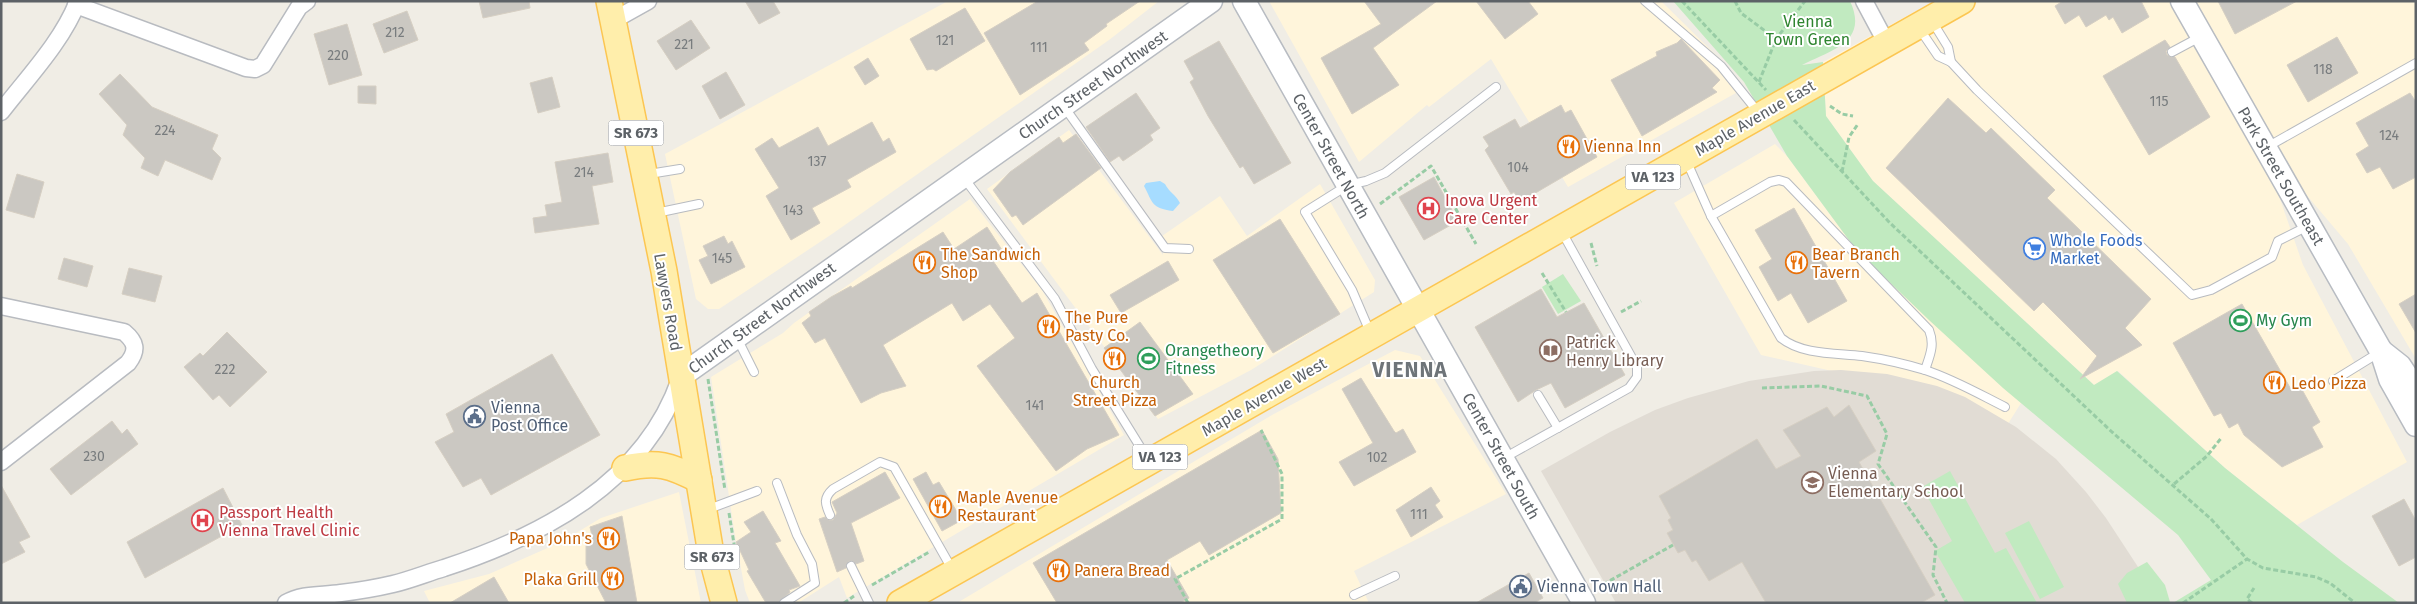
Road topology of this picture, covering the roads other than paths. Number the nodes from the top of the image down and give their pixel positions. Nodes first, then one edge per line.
1 (307, 1) edge
2 (648, 1) edge
3 (1211, 1) edge
4 (1244, 1) edge
5 (1645, 1) edge
6 (1864, 1) edge
7 (1962, 1) edge
8 (2182, 1) edge
9 (77, 3) edge
10 (612, 11) edge
11 (1924, 22) junction
12 (2202, 36) junction
13 (1887, 44) junction
14 (2172, 52) dead end
15 (1951, 62) junction
16 (2416, 63) edge
17 (1496, 87) dead end
18 (1064, 106) junction
19 (1770, 110) junction
20 (1, 112) edge
21 (2265, 148) junction
22 (1685, 158) junction
23 (680, 169) dead end
24 (644, 174) junction
25 (963, 177) junction
26 (1348, 185) junction
27 (699, 204) dead end
28 (652, 214) junction
29 (1711, 216) junction
30 (2309, 225) junction
31 (1560, 230) junction
32 (1189, 250) dead end
33 (1, 306) edge
34 (1418, 310) junction
35 (736, 337) junction
36 (1372, 337) junction
37 (2381, 351) junction
38 (1925, 370) junction
39 (754, 372) dead end
40 (681, 376) junction
41 (2333, 381) dead end
42 (2416, 390) edge
43 (1538, 395) dead end
44 (2005, 407) dead end
45 (2416, 425) edge
46 (1558, 428) junction
47 (1502, 459) junction
48 (1, 462) edge
49 (1150, 462) junction
50 (625, 468) junction
51 (699, 480) junction
52 (777, 483) dead end
53 (757, 491) dead end
54 (704, 511) junction
55 (830, 515) dead end
56 (851, 566) dead end
57 (954, 573) junction
58 (1395, 576) dead end
59 (1354, 594) dead end
60 (1590, 595) edge
61 (286, 603) edge
62 (724, 603) edge
63 (784, 603) edge
64 (869, 603) edge
65 (900, 603) edge

1 - 9 street
2 - 10 street
3 - 18 street, Church Street Northwest
4 - 26 street, Center Street North
5 - 19 lane
6 - 13 street
7 - 11 main road, Maple Avenue East / VA 123
8 - 12 street, Park Street Southeast
9 - 20 street
10 - 24 main road, Lawyers Road / SR 673
11 - 13 main road, Maple Avenue East / VA 123
11 - 15 lane
11 - 15 lane
12 - 14 lane
12 - 21 street, Park Street Southeast
13 - 19 main road, Maple Avenue East / VA 123
15 - 30 lane
16 - 21 lane
17 - 26 lane
18 - 25 street, Church Street Northwest
18 - 32 lane
19 - 22 main road, Maple Avenue East / VA 123
21 - 30 street, Park Street Southeast
22 - 29 lane
22 - 31 main road, Maple Avenue East / VA 123
23 - 24 lane
24 - 28 main road, Lawyers Road / SR 673
25 - 35 street, Church Street Northwest
25 - 49 lane
26 - 34 street, Center Street North
26 - 36 lane
27 - 28 lane
28 - 40 main road, Lawyers Road / SR 673
29 - 38 lane
29 - 38 lane
30 - 37 street, Park Street Southeast
31 - 34 main road, Maple Avenue East / VA 123
31 - 46 lane
33 - 48 street
34 - 36 main road, Maple Avenue West / VA 123
34 - 47 street, Center Street South
35 - 39 lane
35 - 40 street, Church Street Northwest
36 - 49 main road, Maple Avenue West / VA 123
37 - 41 lane
37 - 42 street, Park Street Southeast
37 - 45 street, Park Street Southeast
38 - 44 lane
40 - 50 street, Church Street Northwest
40 - 51 main road, Lawyers Road / SR 673
43 - 46 lane
46 - 47 lane
47 - 60 street, Center Street South
49 - 57 main road, Maple Avenue West / VA 123
50 - 51 main road
50 - 61 street, Church Street Northwest
51 - 54 main road, Lawyers Road / SR 673
52 - 63 lane
53 - 54 lane
54 - 62 main road, Lawyers Road / SR 673
55 - 57 lane
56 - 64 lane
57 - 65 main road, Maple Avenue West / VA 123
58 - 59 lane

